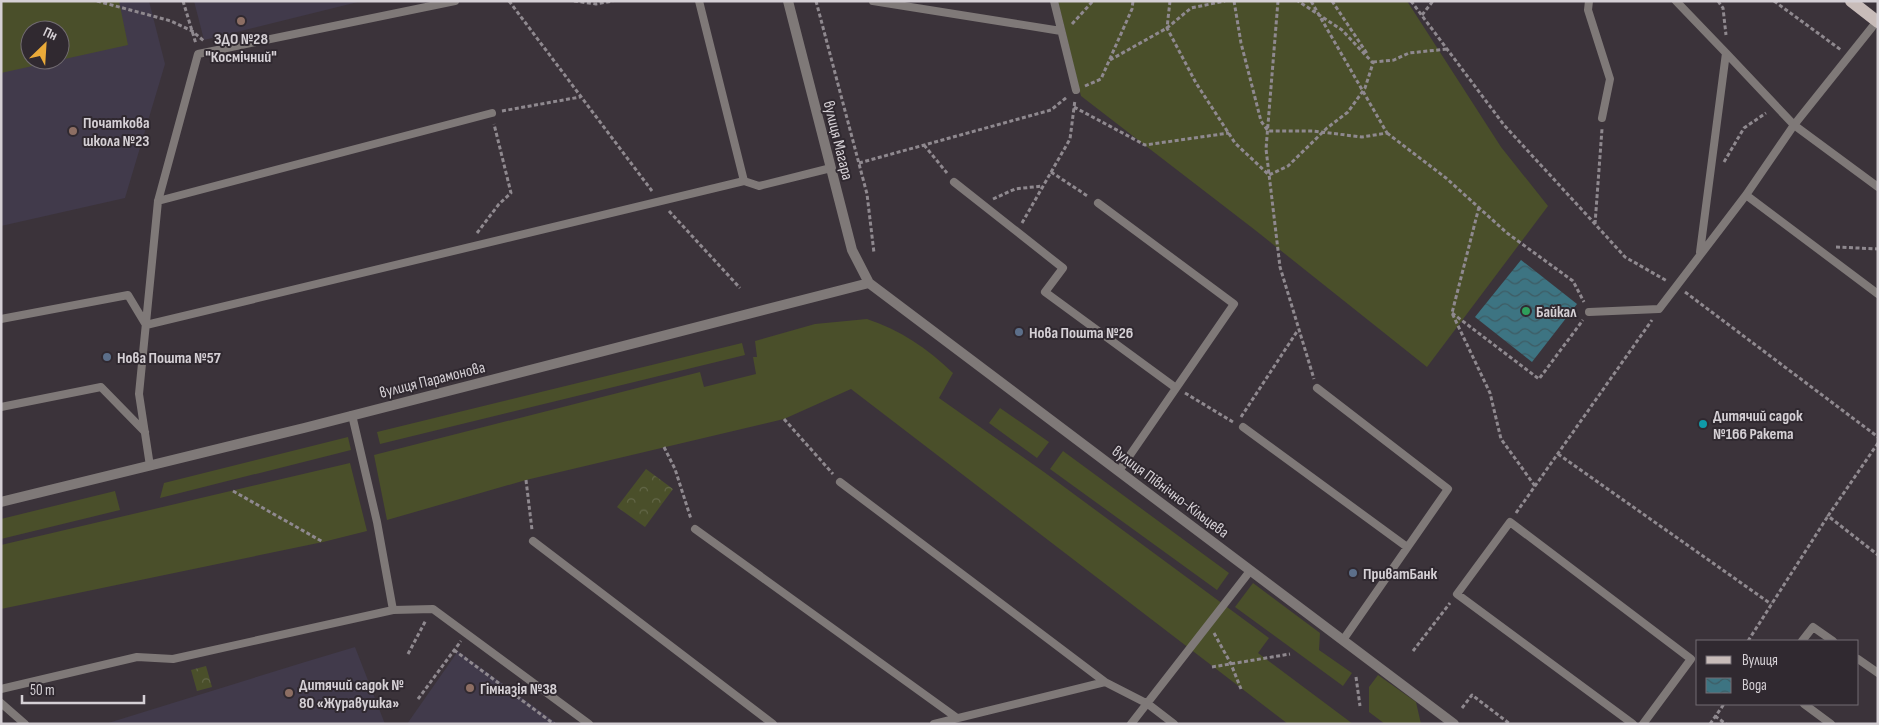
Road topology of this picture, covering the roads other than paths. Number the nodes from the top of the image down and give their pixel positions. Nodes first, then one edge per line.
1 (455, 1) edge
2 (699, 1) edge
3 (788, 1) edge
4 (873, 1) edge
5 (1054, 1) edge
6 (1589, 1) edge
7 (1676, 1) edge
8 (1851, 1) edge
9 (1877, 22) edge
10 (1061, 31) junction
11 (1727, 54) junction
12 (1076, 90) road end
13 (492, 113) road end
14 (1602, 118) road end
15 (1794, 125) junction
16 (831, 168) junction
17 (744, 181) junction
18 (954, 182) road end
19 (1878, 187) edge
20 (1746, 195) junction
21 (158, 201) junction
22 (1098, 203) road end
23 (1700, 253) junction
24 (869, 283) junction
25 (1878, 294) edge
26 (1589, 312) road end
27 (1, 319) edge
28 (146, 325) junction
29 (1176, 388) junction
30 (1317, 388) road end
31 (1, 407) edge
32 (352, 415) junction
33 (1242, 427) dead end
34 (145, 432) junction
35 (150, 466) junction
36 (1120, 471) junction
37 (840, 482) road end
38 (1, 502) edge
39 (695, 529) road end
40 (533, 540) road end
41 (1407, 547) junction
42 (1250, 571) junction
43 (393, 610) junction
44 (1343, 640) junction
45 (1803, 640) edge
46 (1832, 640) edge
47 (1859, 660) edge
48 (1878, 673) edge
49 (1105, 682) junction
50 (1, 689) edge
51 (1, 703) edge
52 (1148, 704) junction
53 (1805, 705) edge
54 (957, 718) junction
55 (25, 724) edge
56 (589, 724) edge
57 (773, 724) edge
58 (934, 724) edge
59 (1132, 724) edge
60 (1174, 724) edge
61 (1454, 724) edge
62 (1633, 724) edge
63 (1643, 724) edge
64 (1831, 724) edge

1 - 21 lane
2 - 17 lane
3 - 16 street, вулиця Магара
4 - 10 lane
5 - 10 lane
6 - 14 lane
7 - 11 lane
8 - 9 main road
9 - 15 lane
10 - 12 lane
11 - 15 lane
11 - 23 lane
13 - 21 lane
15 - 19 lane
15 - 20 lane
16 - 17 lane
16 - 24 street, вулиця Магара
17 - 28 lane
18 - 29 lane
20 - 23 lane
20 - 25 lane
21 - 28 lane
22 - 29 lane
23 - 26 lane
24 - 32 street, вулиця Парамонова
24 - 36 street, вулиця Північно-Кільцева
27 - 28 lane
28 - 34 lane
29 - 36 lane
30 - 41 lane
31 - 34 lane
32 - 35 street, вулиця Парамонова
32 - 43 lane
33 - 41 lane
34 - 35 lane
35 - 38 street, вулиця Парамонова
36 - 42 street, вулиця Північно-Кільцева
37 - 49 lane
39 - 54 lane
40 - 57 lane
41 - 44 lane
42 - 44 street, вулиця Північно-Кільцева
42 - 52 lane
43 - 50 lane
43 - 56 lane
44 - 61 street, вулиця Північно-Кільцева
45 - 46 lane
47 - 48 lane
49 - 52 lane
49 - 54 lane
51 - 55 lane
52 - 59 lane
52 - 60 lane
53 - 64 lane
54 - 58 lane
62 - 63 lane

